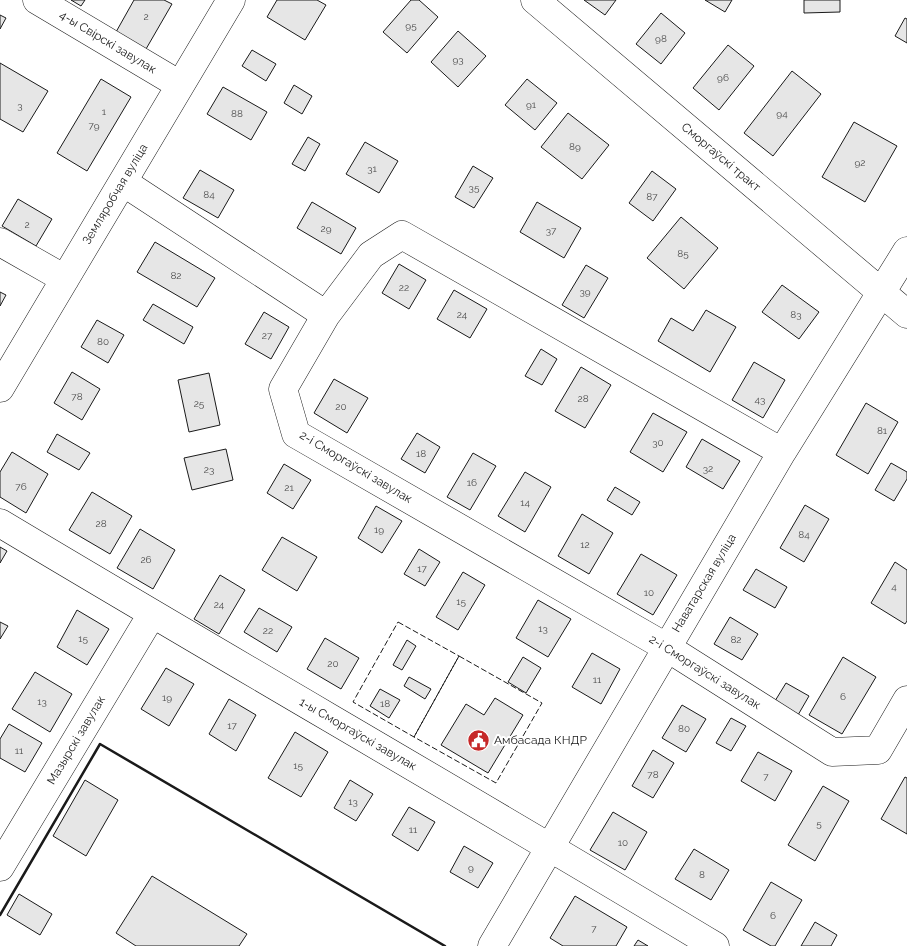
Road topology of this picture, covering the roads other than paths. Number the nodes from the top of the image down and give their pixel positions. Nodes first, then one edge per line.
1 (36, 0) edge
2 (231, 0) edge
3 (535, 0) edge
4 (180, 85) junction
5 (123, 182) junction
6 (0, 242) edge
7 (907, 251) edge
8 (65, 279) junction
9 (882, 293) junction
10 (907, 314) edge
11 (326, 316) junction
12 (0, 388) edge
13 (782, 452) junction
14 (0, 523) edge
15 (152, 614) junction
16 (666, 647) junction
17 (907, 700) edge
18 (550, 846) junction
19 (0, 866) edge
20 (492, 946) edge
21 (715, 946) edge

1 - 4 street, 4-ы Свірскі завулак
2 - 4 street, Земляробчая вуліца
3 - 9 street, Сморгаўскі тракт
4 - 5 street, Земляробчая вуліца
5 - 8 street, Земляробчая вуліца
5 - 11 street
6 - 8 street
7 - 9 street, Наватарская вуліца
8 - 12 street, Земляробчая вуліца
9 - 10 street, Сморгаўскі тракт
9 - 13 street, Наватарская вуліца
11 - 13 street, 2-і Сморгаўскі завулак
11 - 16 street, 2-і Сморгаўскі завулак
13 - 16 street, Наватарская вуліца
14 - 15 street, 1-ы Сморгаўскі завулак
15 - 18 street, 1-ы Сморгаўскі завулак
15 - 19 street, Мазырскі завулак
16 - 17 street, 2-і Сморгаўскі завулак
16 - 18 street, Наватарская вуліца
18 - 20 street, Наватарская вуліца
18 - 21 street, 1-ы Сморгаўскі завулак

